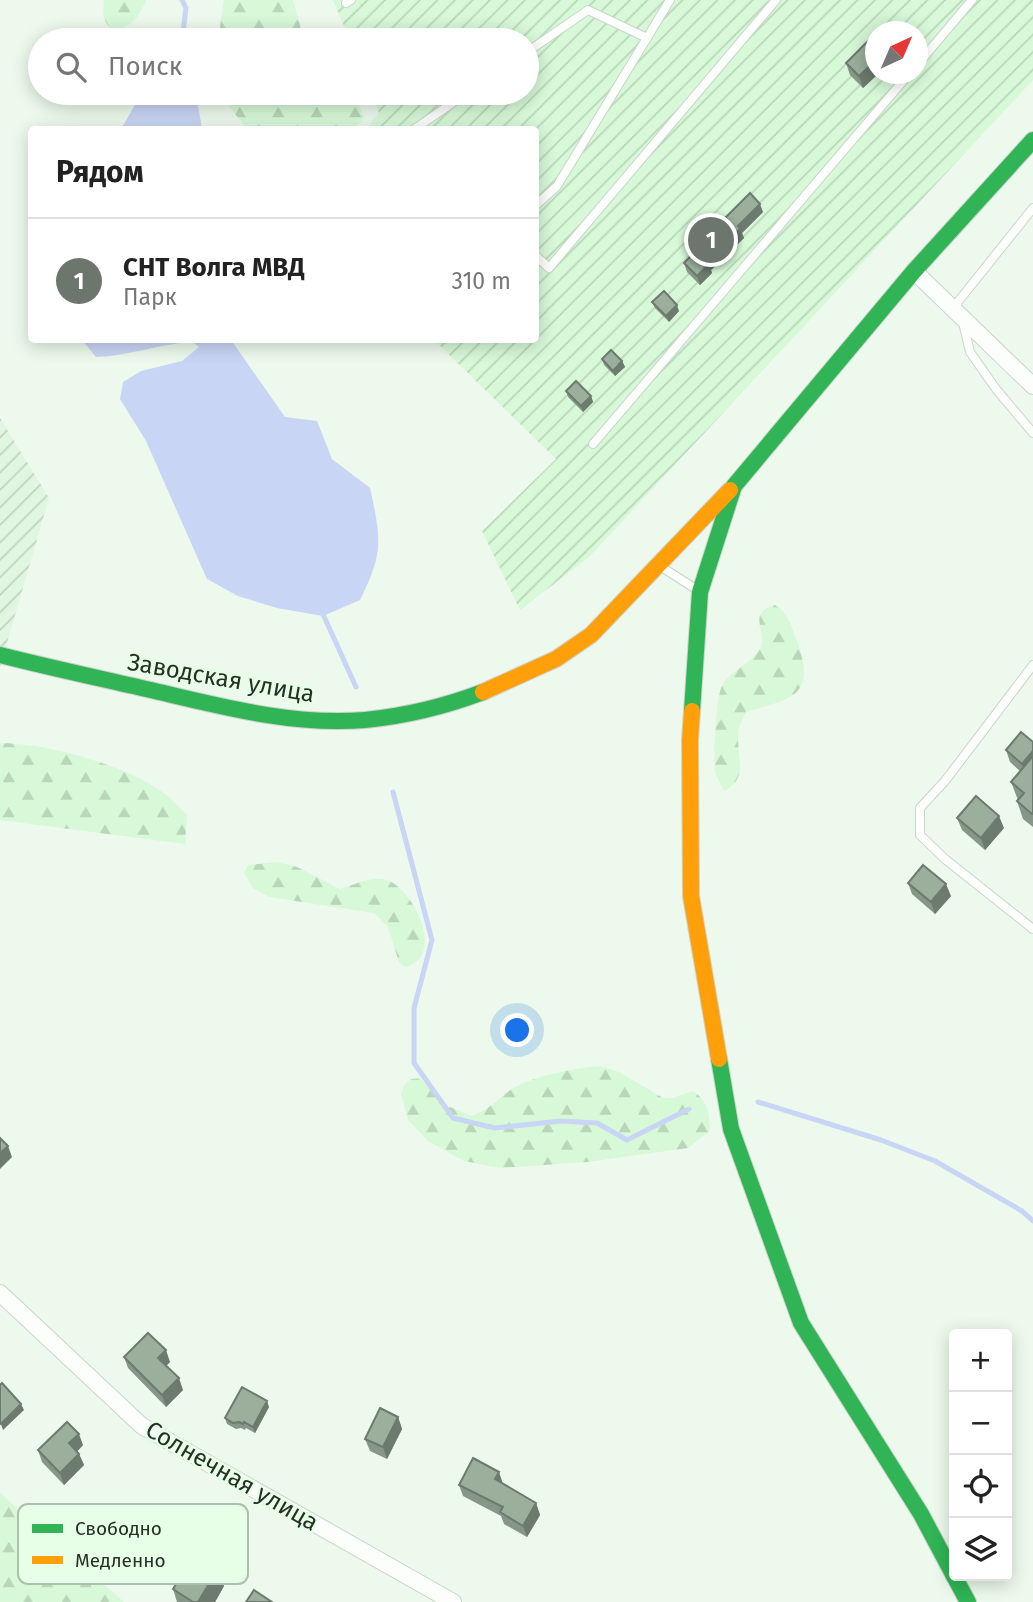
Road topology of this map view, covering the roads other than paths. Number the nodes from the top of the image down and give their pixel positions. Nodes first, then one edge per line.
1 (670, 0) edge
2 (776, 0) edge
3 (972, 0) edge
4 (646, 38) junction
5 (539, 44) edge
6 (928, 52) edge
7 (900, 84) edge
8 (449, 105) edge
9 (419, 126) edge
10 (1033, 139) edge
11 (539, 202) edge
12 (1033, 208) edge
13 (539, 259) edge
14 (914, 271) junction
15 (957, 312) junction
16 (1033, 386) edge
17 (1033, 433) edge
18 (593, 444) dead end
19 (734, 486) junction
20 (660, 566) junction
21 (700, 592) junction
22 (0, 655) edge
23 (1033, 665) edge
24 (1033, 929) edge
25 (0, 1293) edge
26 (949, 1567) edge
27 (957, 1581) edge
28 (453, 1602) edge
29 (968, 1602) edge

1 - 4 lane
2 - 13 lane
3 - 6 lane
4 - 5 lane
4 - 11 lane
7 - 18 lane
8 - 9 lane
10 - 14 street, Заводская улица
12 - 15 lane
14 - 15 street
14 - 19 street, Заводская улица
15 - 16 street
15 - 17 lane
19 - 20 street, Заводская улица
19 - 21 street
20 - 21 lane
20 - 22 street, Заводская улица
21 - 26 street
23 - 24 lane
25 - 28 street, Солнечная улица
27 - 29 street

